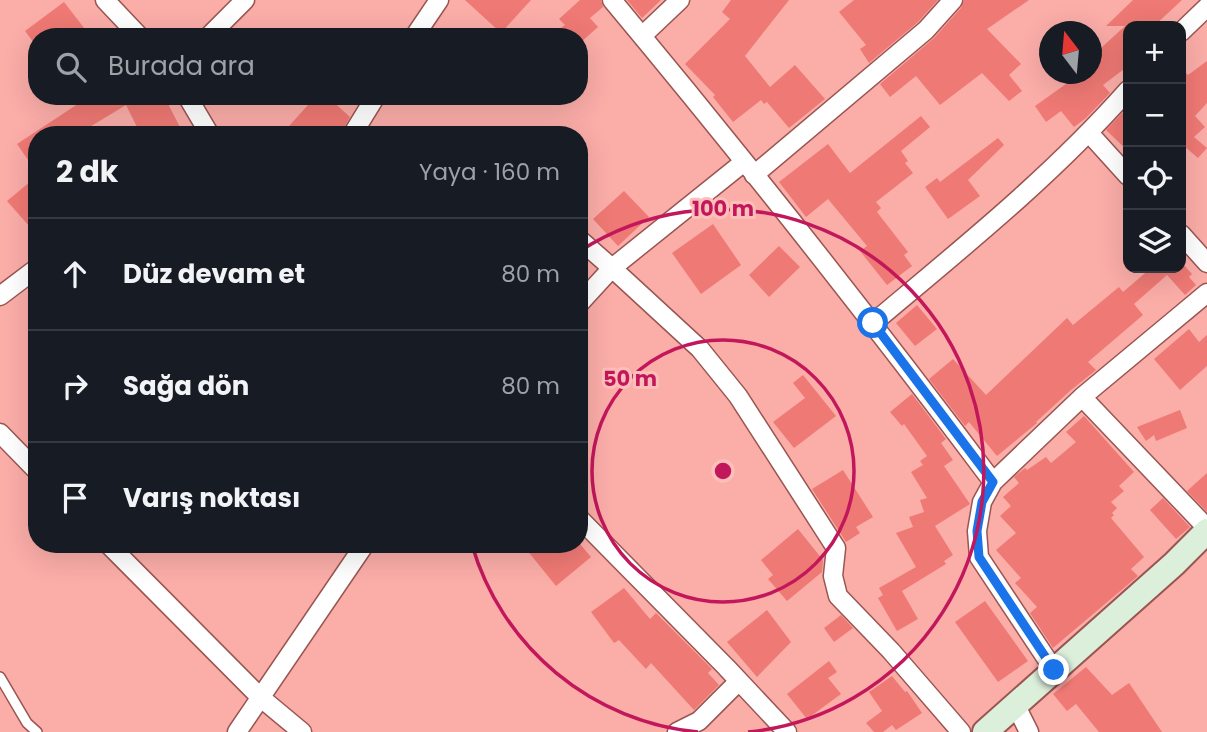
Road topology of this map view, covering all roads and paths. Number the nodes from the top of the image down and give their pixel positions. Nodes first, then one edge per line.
1 (105, 0) edge
2 (245, 0) edge
3 (439, 0) edge
4 (612, 0) edge
5 (681, 0) edge
6 (953, 0) edge
7 (1207, 7) edge
8 (1186, 27) edge
9 (131, 28) edge
10 (217, 28) edge
11 (420, 28) edge
12 (642, 36) junction
13 (1123, 96) edge
14 (192, 105) edge
15 (370, 105) edge
16 (205, 126) edge
17 (358, 126) edge
18 (1090, 134) junction
19 (749, 168) junction
20 (1123, 170) edge
21 (1186, 240) edge
22 (588, 247) edge
23 (1207, 263) edge
24 (612, 268) junction
25 (28, 275) edge
26 (1207, 293) edge
27 (588, 294) edge
28 (0, 296) edge
29 (873, 323) junction
30 (1082, 397) junction
31 (0, 433) edge
32 (28, 462) edge
33 (993, 482) junction
34 (588, 526) edge
35 (1207, 530) edge
36 (117, 553) edge
37 (353, 553) edge
38 (1054, 670) junction
39 (0, 677) edge
40 (739, 681) junction
41 (260, 696) junction
42 (1015, 704) junction
43 (37, 732) edge
44 (237, 732) edge
45 (302, 732) edge
46 (677, 732) edge
47 (787, 732) edge
48 (961, 732) edge
49 (985, 732) edge
50 (1029, 732) edge

1 - 9 street
2 - 10 street
3 - 11 street
4 - 12 street
5 - 12 street
6 - 19 street
7 - 8 street
12 - 19 street
13 - 18 street
14 - 16 street
15 - 17 street
18 - 20 street
18 - 29 street
19 - 24 street
19 - 29 street
21 - 23 street
22 - 24 street
24 - 27 street
24 - 48 street
25 - 28 street
26 - 30 street
29 - 33 street
30 - 33 street
30 - 35 street
31 - 32 street
33 - 38 street
34 - 40 street
35 - 38 street
36 - 41 street
37 - 41 street
38 - 42 street
39 - 43 lane
40 - 46 street
40 - 47 street
41 - 44 street
41 - 45 street
42 - 49 street
42 - 50 street

